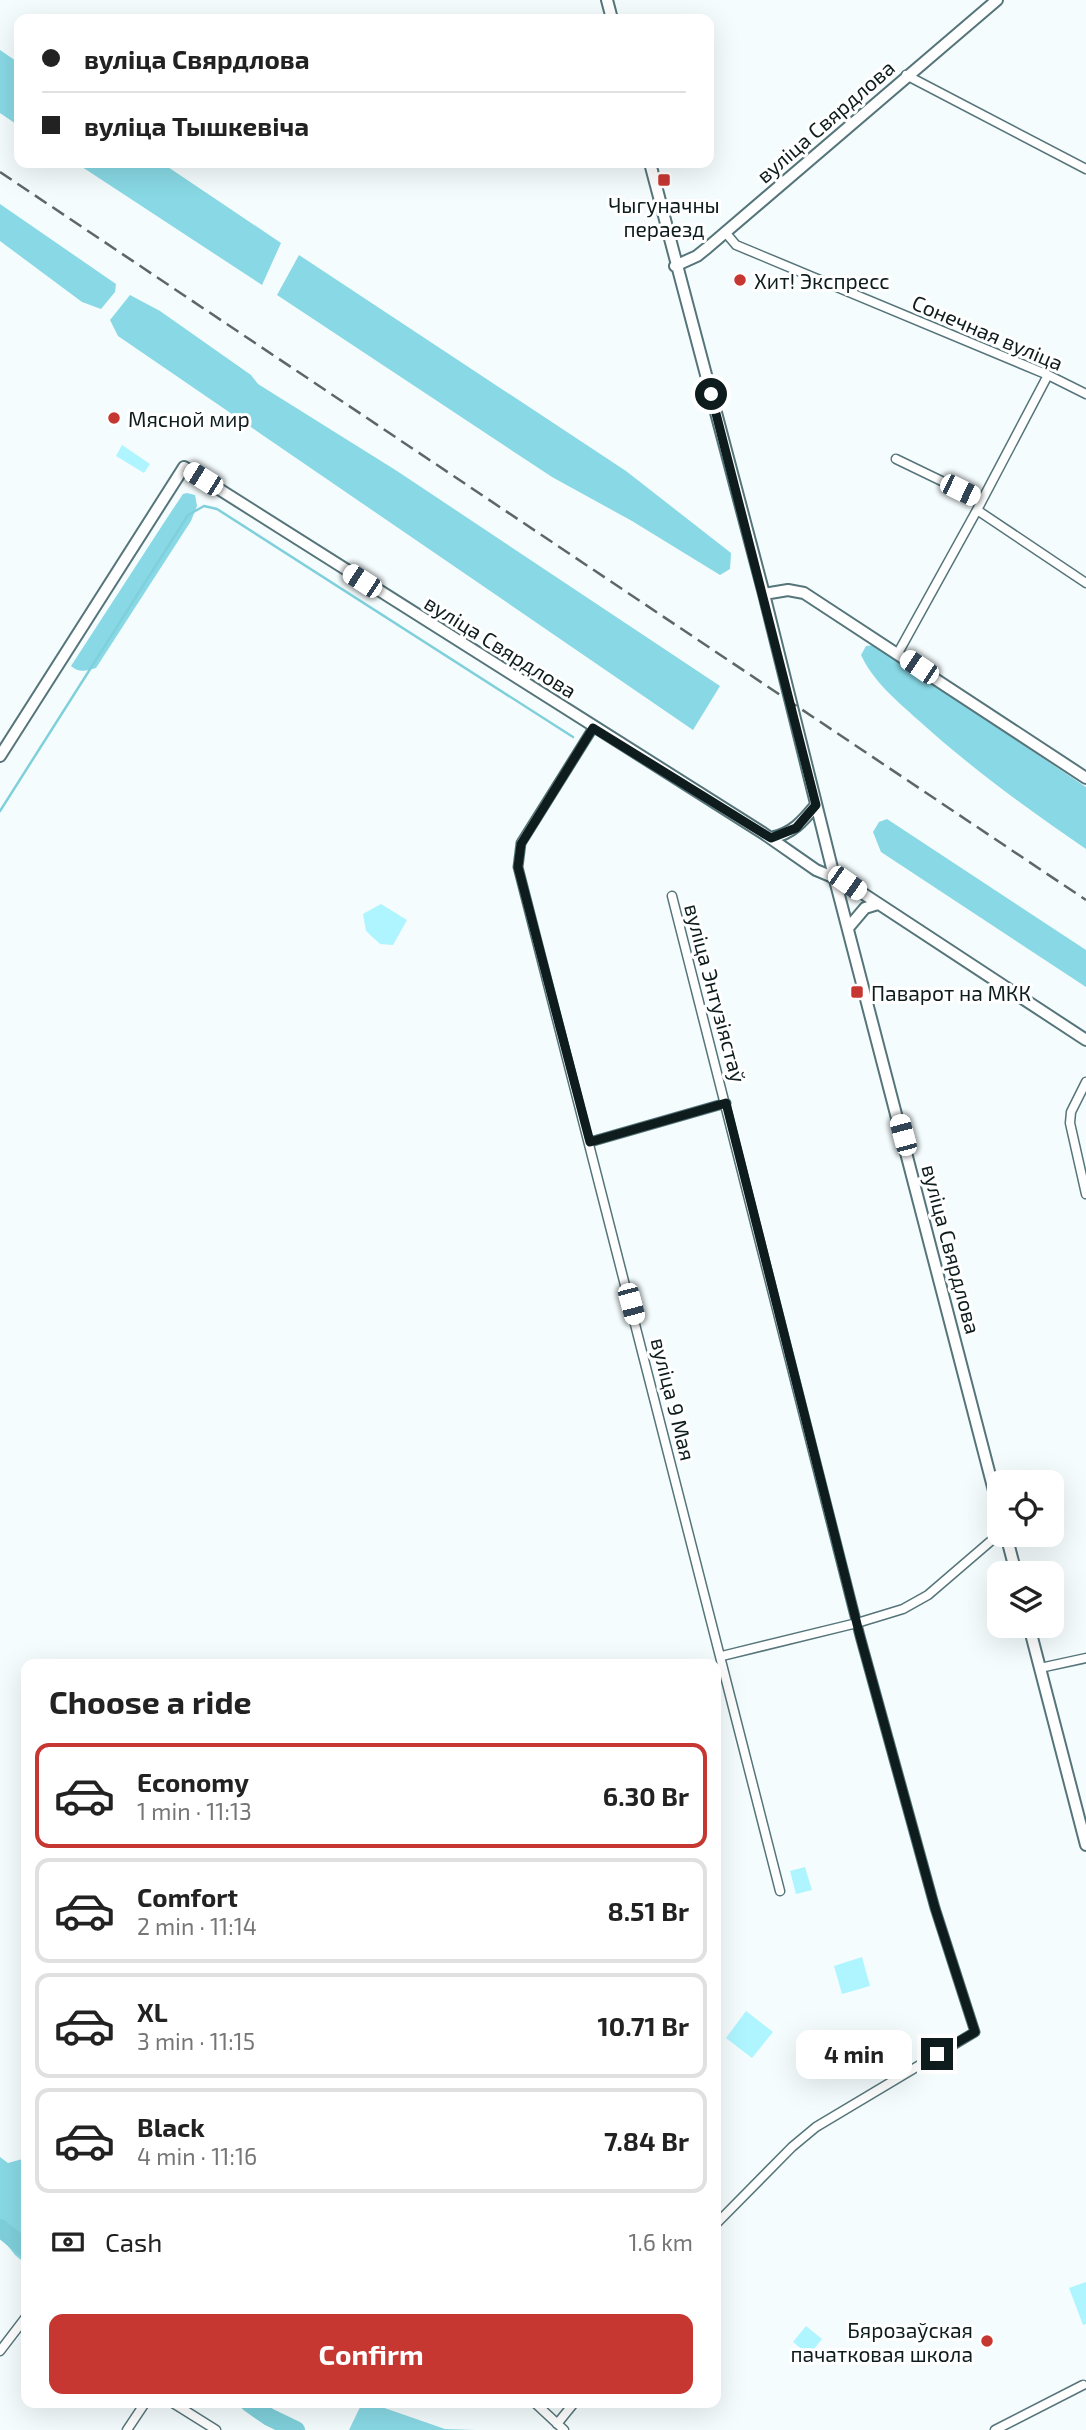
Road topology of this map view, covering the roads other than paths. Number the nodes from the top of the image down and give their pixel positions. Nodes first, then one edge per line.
1 (997, 0) edge
2 (906, 75) junction
3 (651, 168) edge
4 (1086, 169) edge
5 (725, 232) junction
6 (675, 266) junction
7 (1048, 375) junction
8 (1086, 394) edge
9 (895, 459) dead end
10 (981, 500) junction
11 (977, 510) junction
12 (1086, 583) edge
13 (764, 594) junction
14 (898, 653) junction
15 (593, 728) junction
16 (0, 756) edge
17 (1086, 778) edge
18 (816, 805) junction
19 (771, 838) junction
20 (834, 876) junction
21 (672, 896) dead end
22 (877, 904) junction
23 (848, 928) junction
24 (1086, 1040) edge
25 (1086, 1082) edge
26 (726, 1103) junction
27 (590, 1142) junction
28 (1086, 1194) edge
29 (989, 1470) edge
30 (987, 1544) edge
31 (857, 1623) junction
32 (1032, 1638) edge
33 (722, 1656) junction
34 (1086, 1658) edge
35 (1040, 1668) junction
36 (1086, 1845) edge
37 (780, 1891) dead end
38 (721, 2219) edge
39 (21, 2324) edge
40 (0, 2351) edge
41 (1083, 2385) dead end
42 (142, 2408) edge
43 (181, 2408) edge
44 (540, 2408) edge
45 (571, 2408) edge
46 (560, 2427) edge
47 (127, 2430) edge
48 (216, 2430) edge
49 (995, 2430) edge

1 - 2 street, вуліца Свярдлова
2 - 4 street
2 - 5 street, вуліца Свярдлова
3 - 6 street, вуліца Свярдлова
5 - 6 street, вуліца Свярдлова
5 - 7 street, Сонечная вуліца
6 - 13 street, вуліца Свярдлова
7 - 8 street, Сонечная вуліца
7 - 10 street
9 - 10 street
10 - 11 street
11 - 12 street
11 - 14 street
13 - 14 street
13 - 18 street, вуліца Свярдлова
14 - 17 street
15 - 16 street, вуліца Свярдлова
15 - 19 street, вуліца Свярдлова
15 - 27 street, вуліца 9 Мая
18 - 19 street
18 - 20 street, вуліца Свярдлова
19 - 20 street, вуліца Свярдлова
20 - 22 street
20 - 23 street, вуліца Свярдлова
21 - 26 street, вуліца Энтузіястаў
22 - 23 street
22 - 24 street
23 - 29 street, вуліца Свярдлова
25 - 28 street
26 - 27 street
26 - 31 street, вуліца Энтузіястаў
27 - 33 street, вуліца 9 Мая
30 - 31 street
31 - 33 street
31 - 38 street, вуліца Энтузіястаў
32 - 35 street
33 - 37 street, вуліца 9 Мая
34 - 35 street
35 - 36 street
39 - 40 street
41 - 49 street
42 - 47 street
43 - 48 street
44 - 46 street
45 - 46 street

